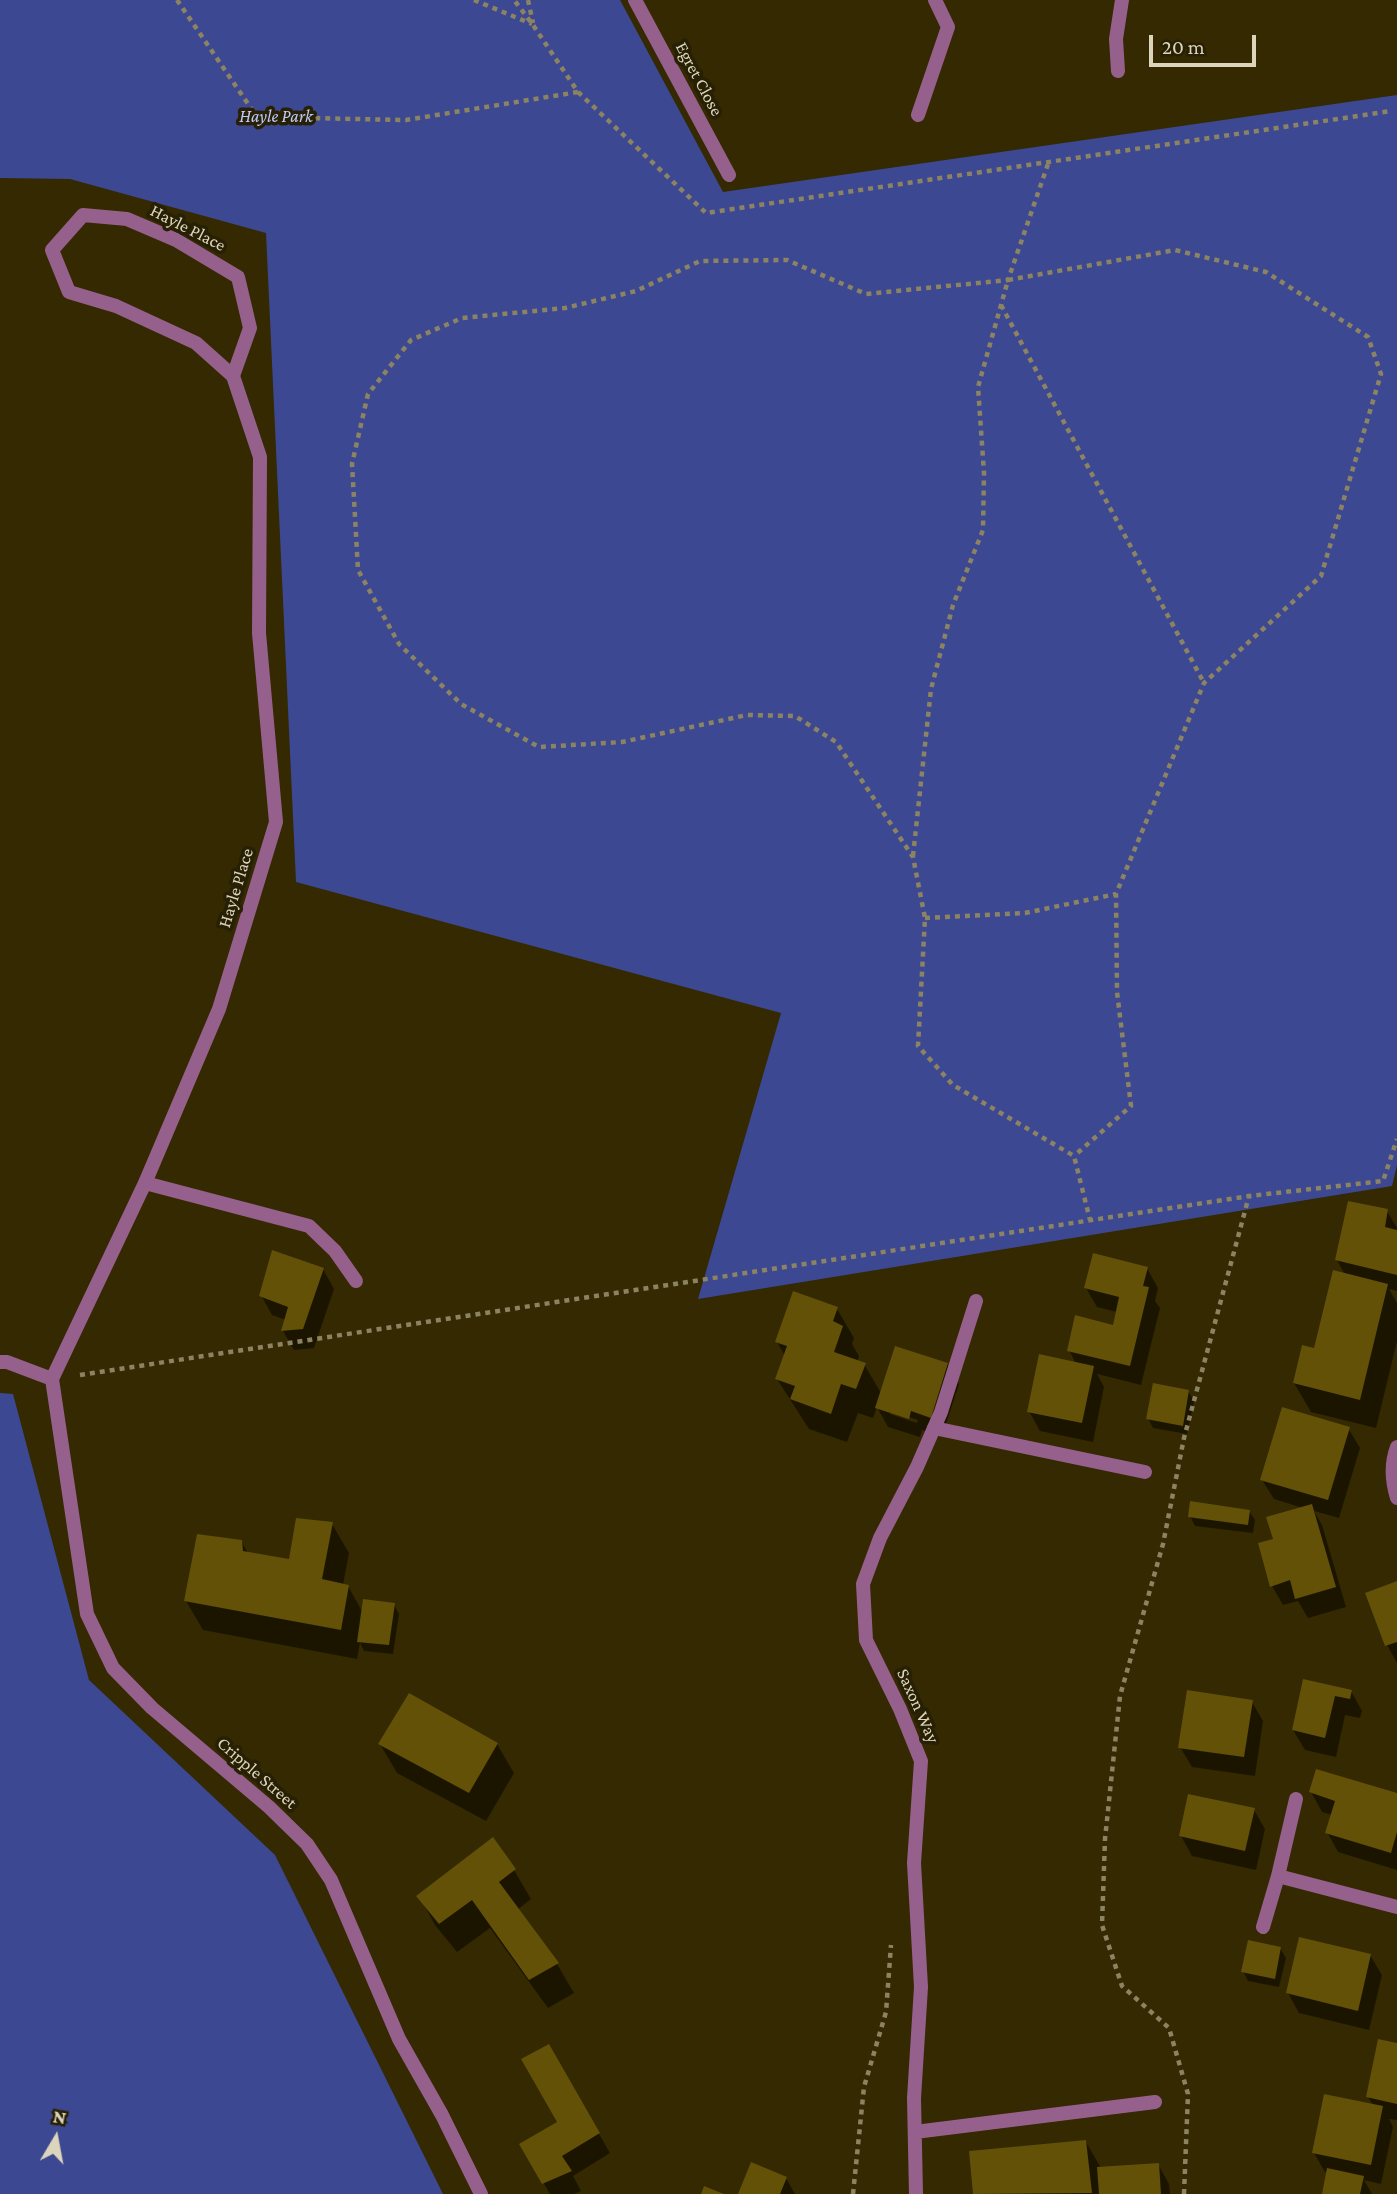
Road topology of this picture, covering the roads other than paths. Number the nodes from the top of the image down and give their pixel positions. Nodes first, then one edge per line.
1 (635, 0) edge
2 (935, 0) edge
3 (1122, 0) edge
4 (1118, 71) dead end
5 (918, 116) dead end
6 (729, 176) dead end
7 (233, 376) junction
8 (145, 1183) junction
9 (356, 1281) dead end
10 (976, 1301) dead end
11 (0, 1362) edge
12 (52, 1379) junction
13 (933, 1428) junction
14 (1397, 1447) edge
15 (1145, 1472) dead end
16 (1397, 1498) edge
17 (1296, 1799) dead end
18 (1278, 1876) junction
19 (1397, 1907) edge
20 (1263, 1927) dead end
21 (1155, 2102) dead end
22 (915, 2132) junction
23 (481, 2194) edge
24 (916, 2194) edge

1 - 6 street, Egret Close
2 - 5 street
3 - 4 street
7 - 7 street, Hayle Place
7 - 8 street, Hayle Place
8 - 9 street
8 - 12 street, Hayle Place
10 - 13 street, Saxon Way
11 - 12 street
12 - 23 street, Cripple Street
13 - 15 street
13 - 22 street, Saxon Way
14 - 16 street
17 - 18 street
18 - 19 street
18 - 20 street
21 - 22 street
22 - 24 street, Saxon Way

